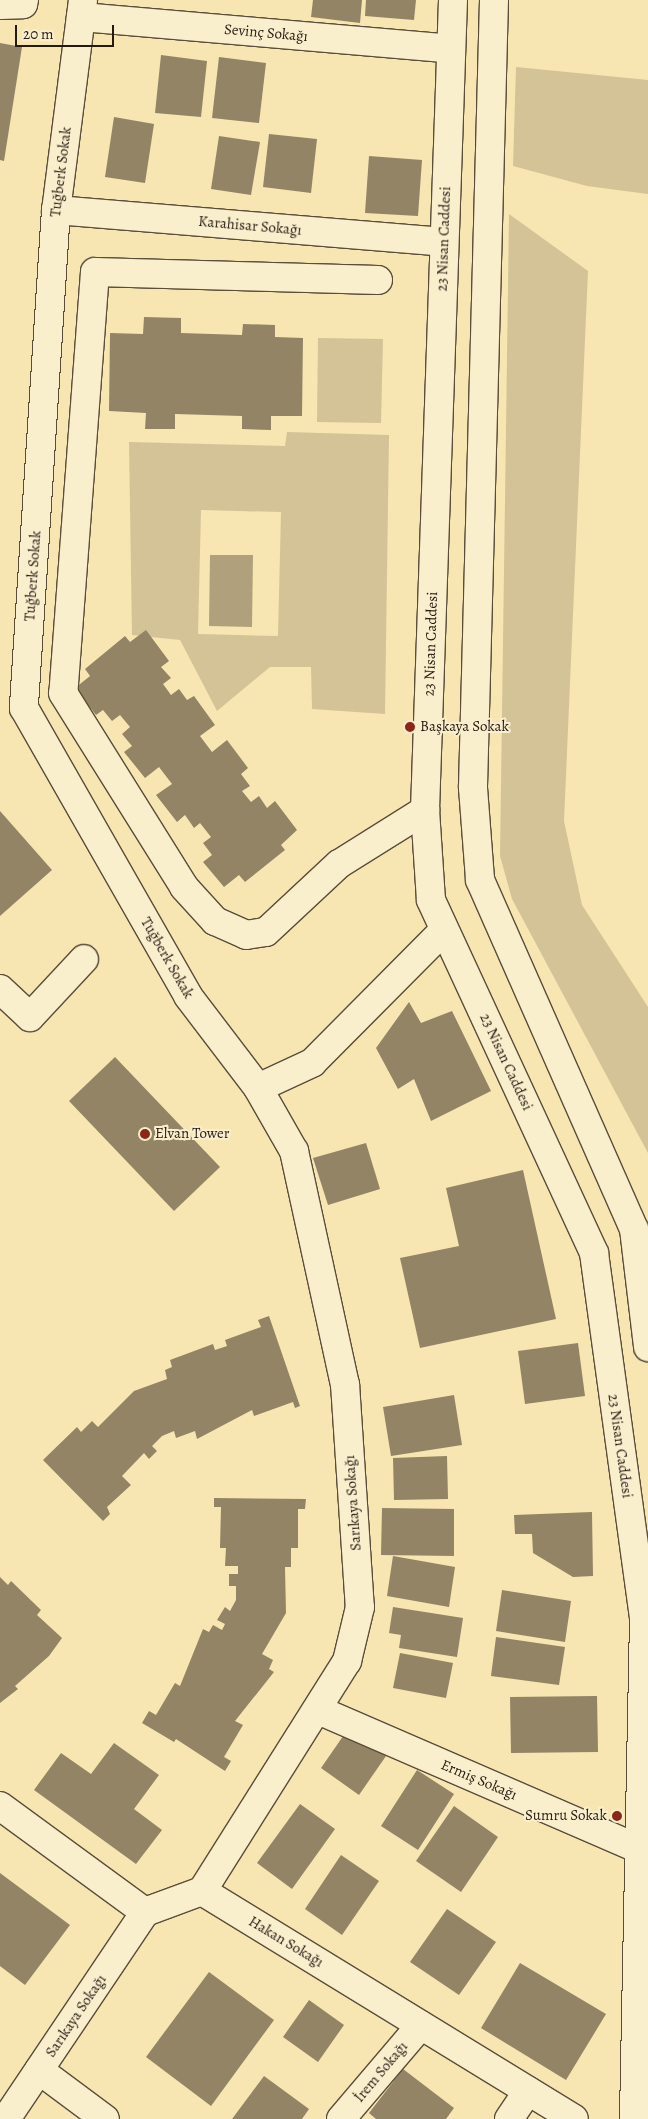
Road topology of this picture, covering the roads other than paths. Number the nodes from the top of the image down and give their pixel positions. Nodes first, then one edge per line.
1 (24, 0) edge
2 (453, 0) edge
3 (494, 0) edge
4 (0, 5) edge
5 (82, 8) edge
6 (451, 49) junction
7 (56, 210) junction
8 (444, 242) junction
9 (378, 280) dead end
10 (425, 810) junction
11 (444, 930) junction
12 (84, 959) dead end
13 (0, 989) edge
14 (258, 1088) junction
15 (648, 1347) edge
16 (646, 1620) edge
17 (318, 1710) junction
18 (0, 1806) edge
19 (639, 1849) junction
20 (202, 1891) junction
21 (145, 1912) junction
22 (421, 2025) junction
23 (39, 2070) junction
24 (528, 2091) junction
25 (6, 2119) edge
26 (105, 2119) edge
27 (341, 2119) edge
28 (509, 2119) edge
29 (574, 2119) edge
30 (634, 2119) edge

1 - 4 street
2 - 6 street, 23 Nisan Caddesi
3 - 15 street
5 - 6 street, Sevinç Sokağı
5 - 7 street, Tuğberk Sokak
6 - 8 street, 23 Nisan Caddesi
7 - 8 street, Karahisar Sokağı
7 - 14 street, Tuğberk Sokak
8 - 10 street, 23 Nisan Caddesi
9 - 10 street
10 - 11 street, 23 Nisan Caddesi
11 - 14 street
11 - 16 street, 23 Nisan Caddesi
12 - 13 street
14 - 17 street, Sarıkaya Sokağı
16 - 19 street, 23 Nisan Caddesi
17 - 19 street, Ermiş Sokağı
17 - 20 street, Sarıkaya Sokağı
18 - 21 street
19 - 30 street, 23 Nisan Caddesi
20 - 21 street
20 - 22 street, Hakan Sokağı
21 - 23 street, Sarıkaya Sokağı
22 - 24 street, Hakan Sokağı
22 - 27 street, İrem Sokağı
23 - 25 street, Sarıkaya Sokağı
23 - 26 street
24 - 28 street
24 - 29 street, Hakan Sokağı

